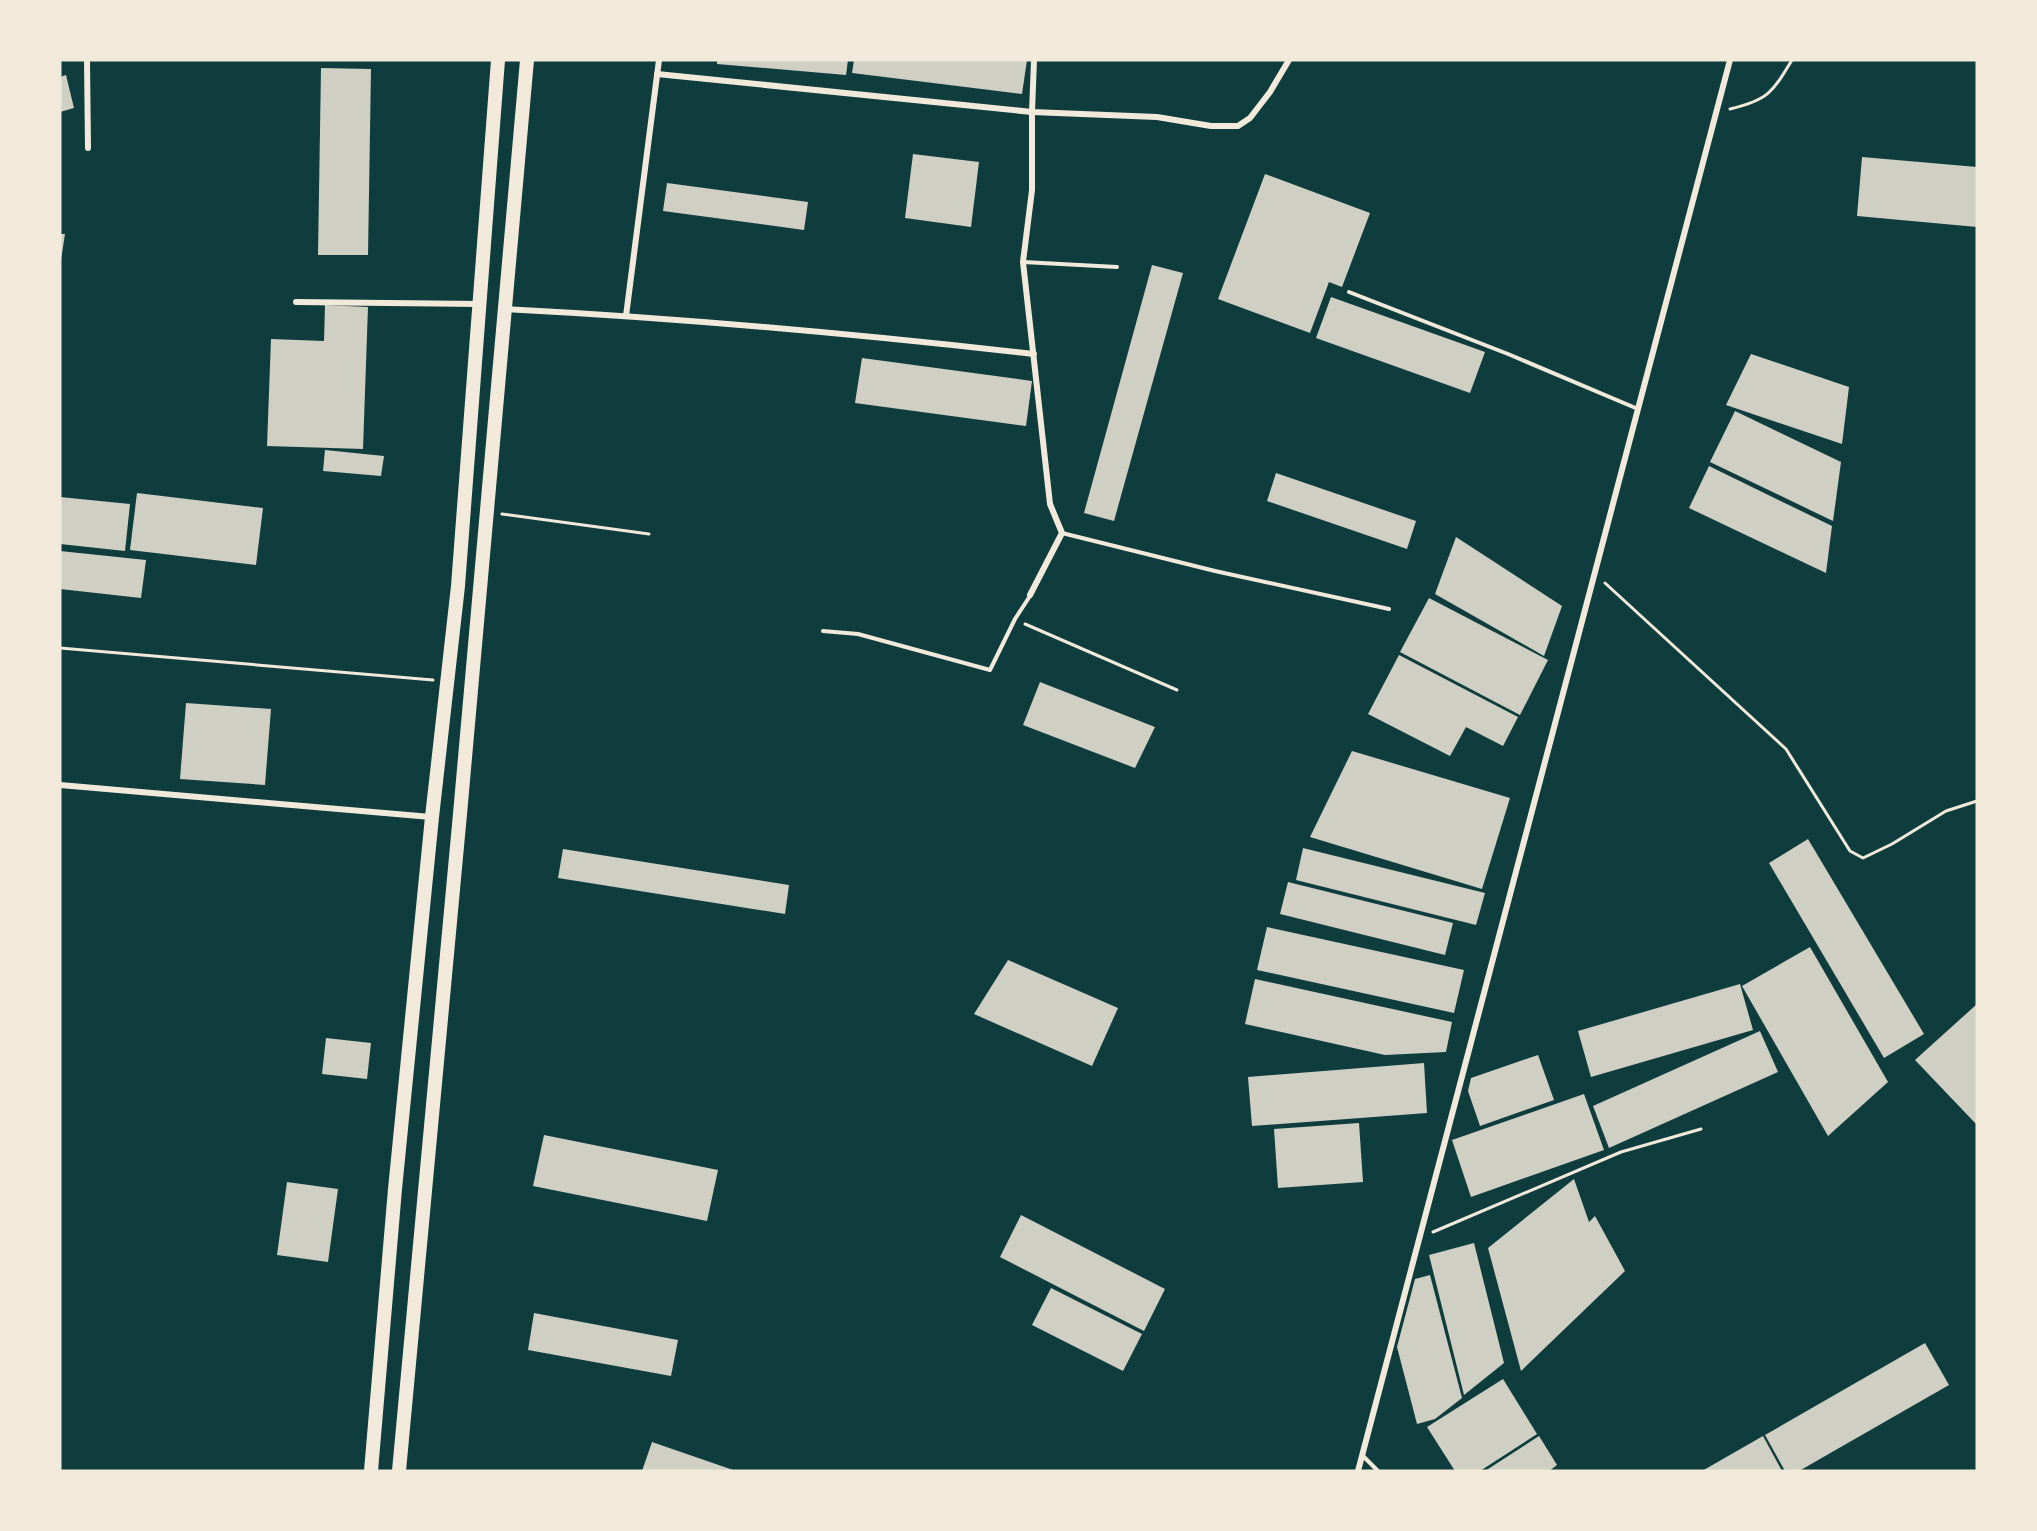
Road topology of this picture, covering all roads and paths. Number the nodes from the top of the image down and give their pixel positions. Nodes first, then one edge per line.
1 (87, 60) edge
2 (498, 60) edge
3 (527, 60) edge
4 (659, 60) edge
5 (1034, 60) edge
6 (1289, 60) edge
7 (1730, 60) edge
8 (1792, 60) edge
9 (657, 74) junction
10 (1032, 112) junction
11 (1716, 112) junction
12 (88, 147) dead end
13 (1023, 262) junction
14 (1117, 267) dead end
15 (1349, 292) dead end
16 (296, 302) dead end
17 (480, 304) junction
18 (505, 309) junction
19 (626, 316) junction
20 (1034, 354) junction
21 (1638, 409) junction
22 (486, 512) junction
23 (1062, 533) junction
24 (649, 534) dead end
25 (1595, 574) junction
26 (1030, 595) joint
27 (1389, 609) dead end
28 (1015, 619) junction
29 (823, 631) dead end
30 (60, 648) edge
31 (447, 681) junction
32 (1177, 690) dead end
33 (60, 785) edge
34 (1977, 801) edge
35 (432, 817) junction
36 (1701, 1129) dead end
37 (1420, 1238) junction
38 (1363, 1455) junction
39 (371, 1471) edge
40 (399, 1471) edge
41 (1358, 1471) edge
42 (1378, 1471) edge

1 - 12 street
2 - 17 main road
3 - 18 main road
4 - 9 street
5 - 10 street
6 - 10 street
7 - 11 street
8 - 11 path
9 - 10 street
9 - 19 street
10 - 13 street
11 - 21 street
13 - 14 lane
13 - 20 street
15 - 21 lane
16 - 17 street
17 - 31 main road
18 - 19 street
18 - 22 main road
19 - 20 street
20 - 23 street
21 - 25 street
22 - 24 path
22 - 40 main road
23 - 26 street
23 - 27 lane
25 - 34 path
25 - 37 street
26 - 28 lane
28 - 29 lane
28 - 32 path
30 - 31 path
31 - 35 main road
33 - 35 street
35 - 39 main road
36 - 37 path
37 - 38 street
38 - 41 street
38 - 42 lane

